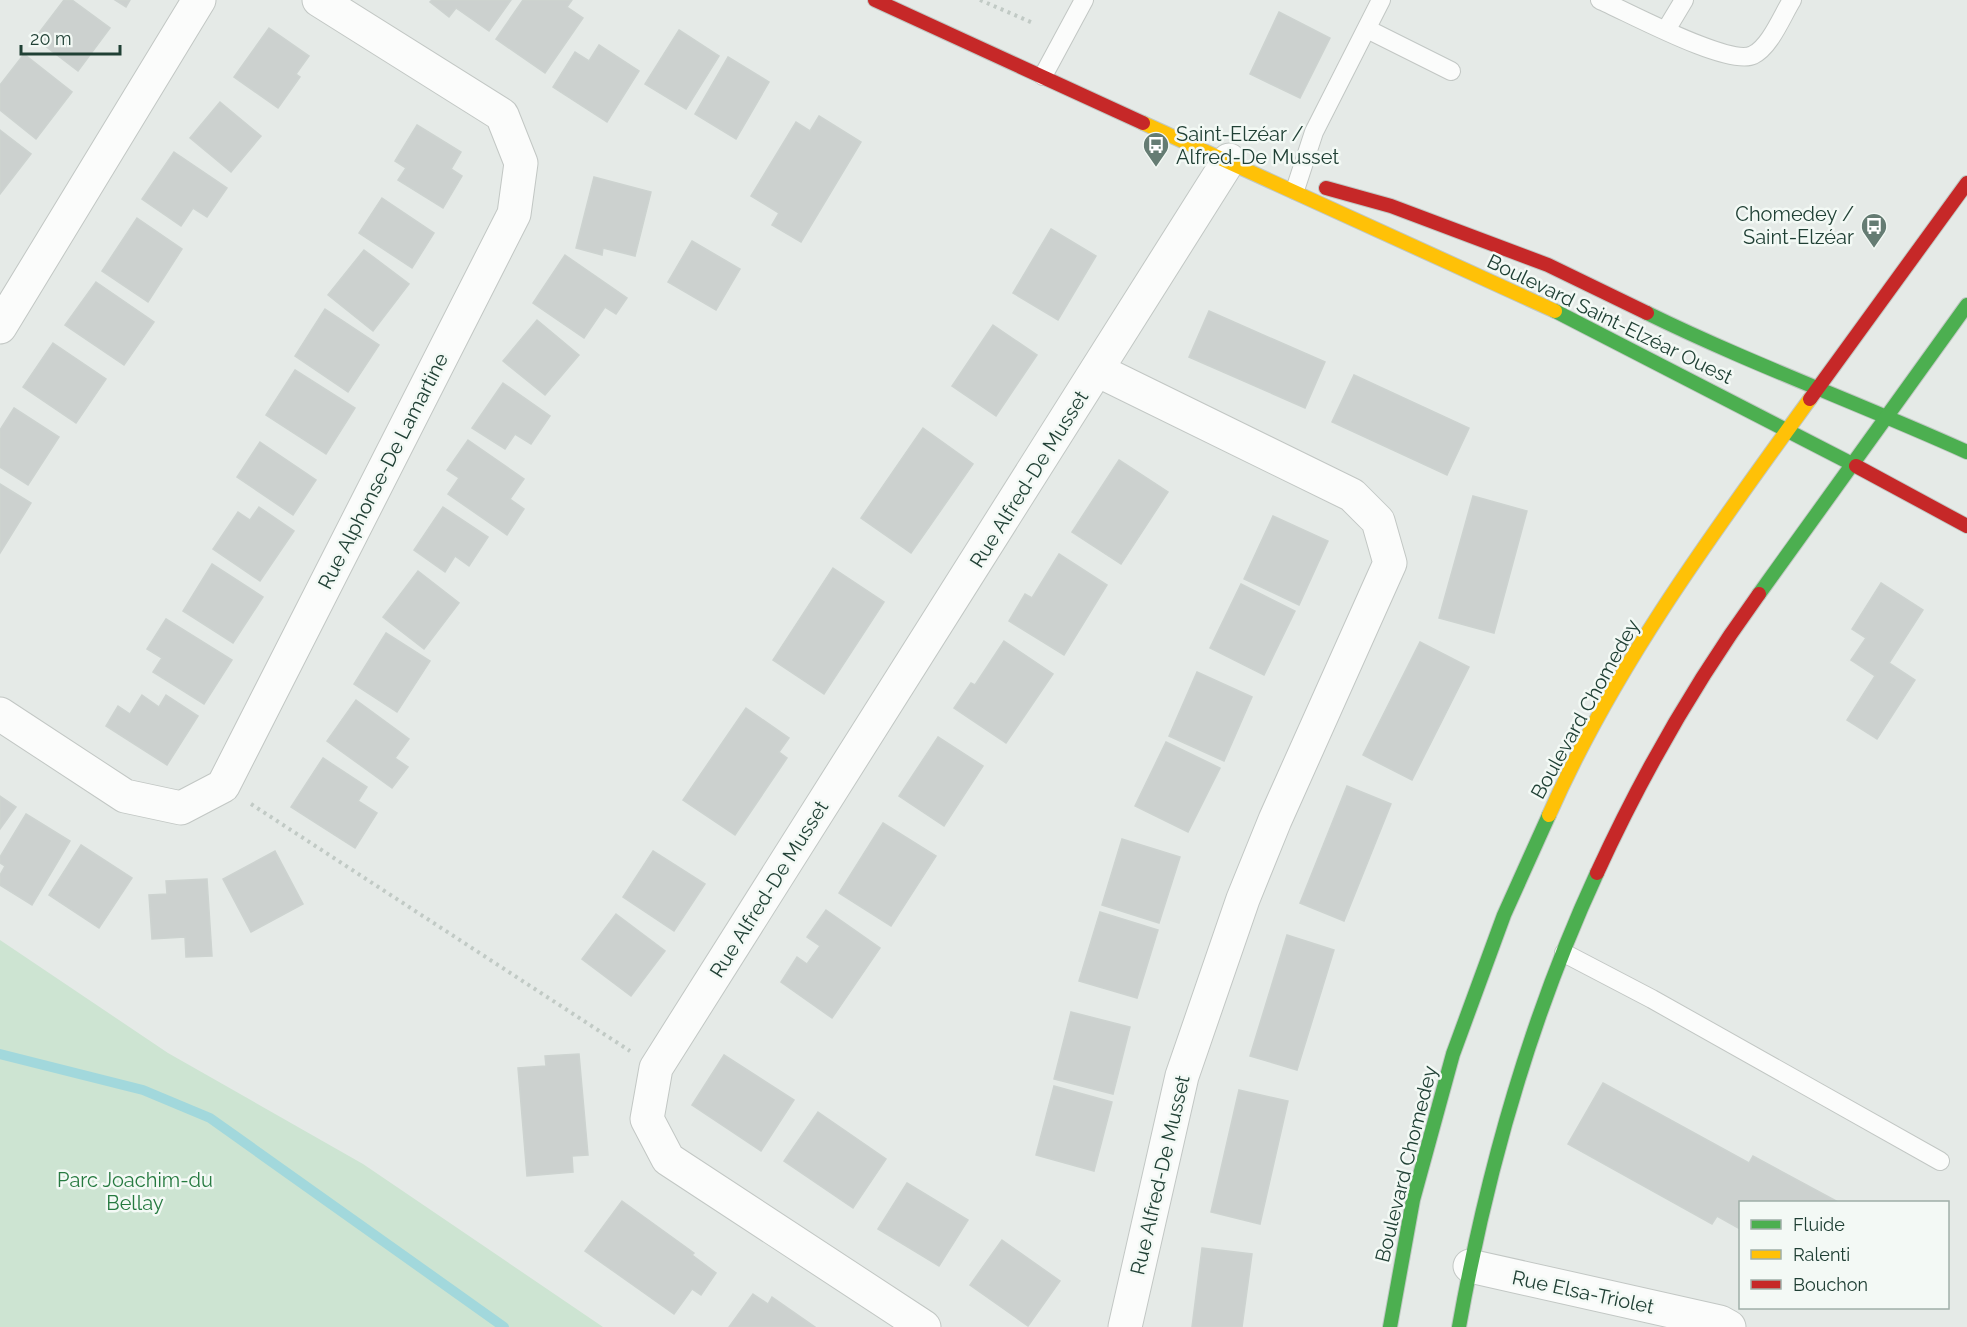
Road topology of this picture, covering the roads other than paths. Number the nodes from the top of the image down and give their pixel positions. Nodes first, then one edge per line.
1 (199, 0) edge
2 (319, 0) edge
3 (875, 0) edge
4 (1084, 0) edge
5 (1381, 0) edge
6 (1600, 0) edge
7 (1684, 0) edge
8 (1792, 0) edge
9 (1367, 28) junction
10 (1666, 30) junction
11 (1451, 71) dead end
12 (1043, 76) junction
13 (1229, 160) junction
14 (1967, 183) edge
15 (1296, 185) junction
16 (1967, 305) edge
17 (0, 327) edge
18 (1097, 370) junction
19 (1818, 389) junction
20 (1886, 415) junction
21 (1789, 429) junction
22 (1967, 452) edge
23 (1852, 464) junction
24 (1967, 526) edge
25 (0, 714) edge
26 (1564, 953) junction
27 (1940, 1161) dead end
28 (1470, 1266) junction
29 (924, 1327) edge
30 (1125, 1327) edge
31 (1390, 1327) edge
32 (1459, 1327) edge
33 (1730, 1327) edge

1 - 17 street
2 - 25 street, Rue Alphonse-De Lamartine
3 - 12 street, Boulevard Saint-Elzéar Ouest
4 - 12 lane
5 - 9 lane
6 - 10 lane
7 - 10 lane
8 - 10 lane
9 - 11 lane
9 - 15 lane
12 - 13 street, Boulevard Saint-Elzéar Ouest
13 - 15 street, Boulevard Saint-Elzéar Ouest
13 - 18 street, Rue Alfred-De Musset
14 - 19 street, Boulevard Chomedey
15 - 19 street, Boulevard Saint-Elzéar Ouest
15 - 21 street, Boulevard Saint-Elzéar Ouest
16 - 20 street
18 - 29 street, Rue Alfred-De Musset
18 - 30 street, Rue Alfred-De Musset
19 - 20 street, Boulevard Saint-Elzéar Ouest
19 - 21 street, Boulevard Chomedey
20 - 22 street, Boulevard Saint-Elzéar Ouest
20 - 23 street
21 - 23 street, Boulevard Saint-Elzéar Ouest
21 - 31 street, Boulevard Chomedey
23 - 24 street, Boulevard Saint-Elzéar Ouest
23 - 26 street
26 - 27 lane
26 - 28 street
28 - 32 street
28 - 33 street, Rue Elsa-Triolet

